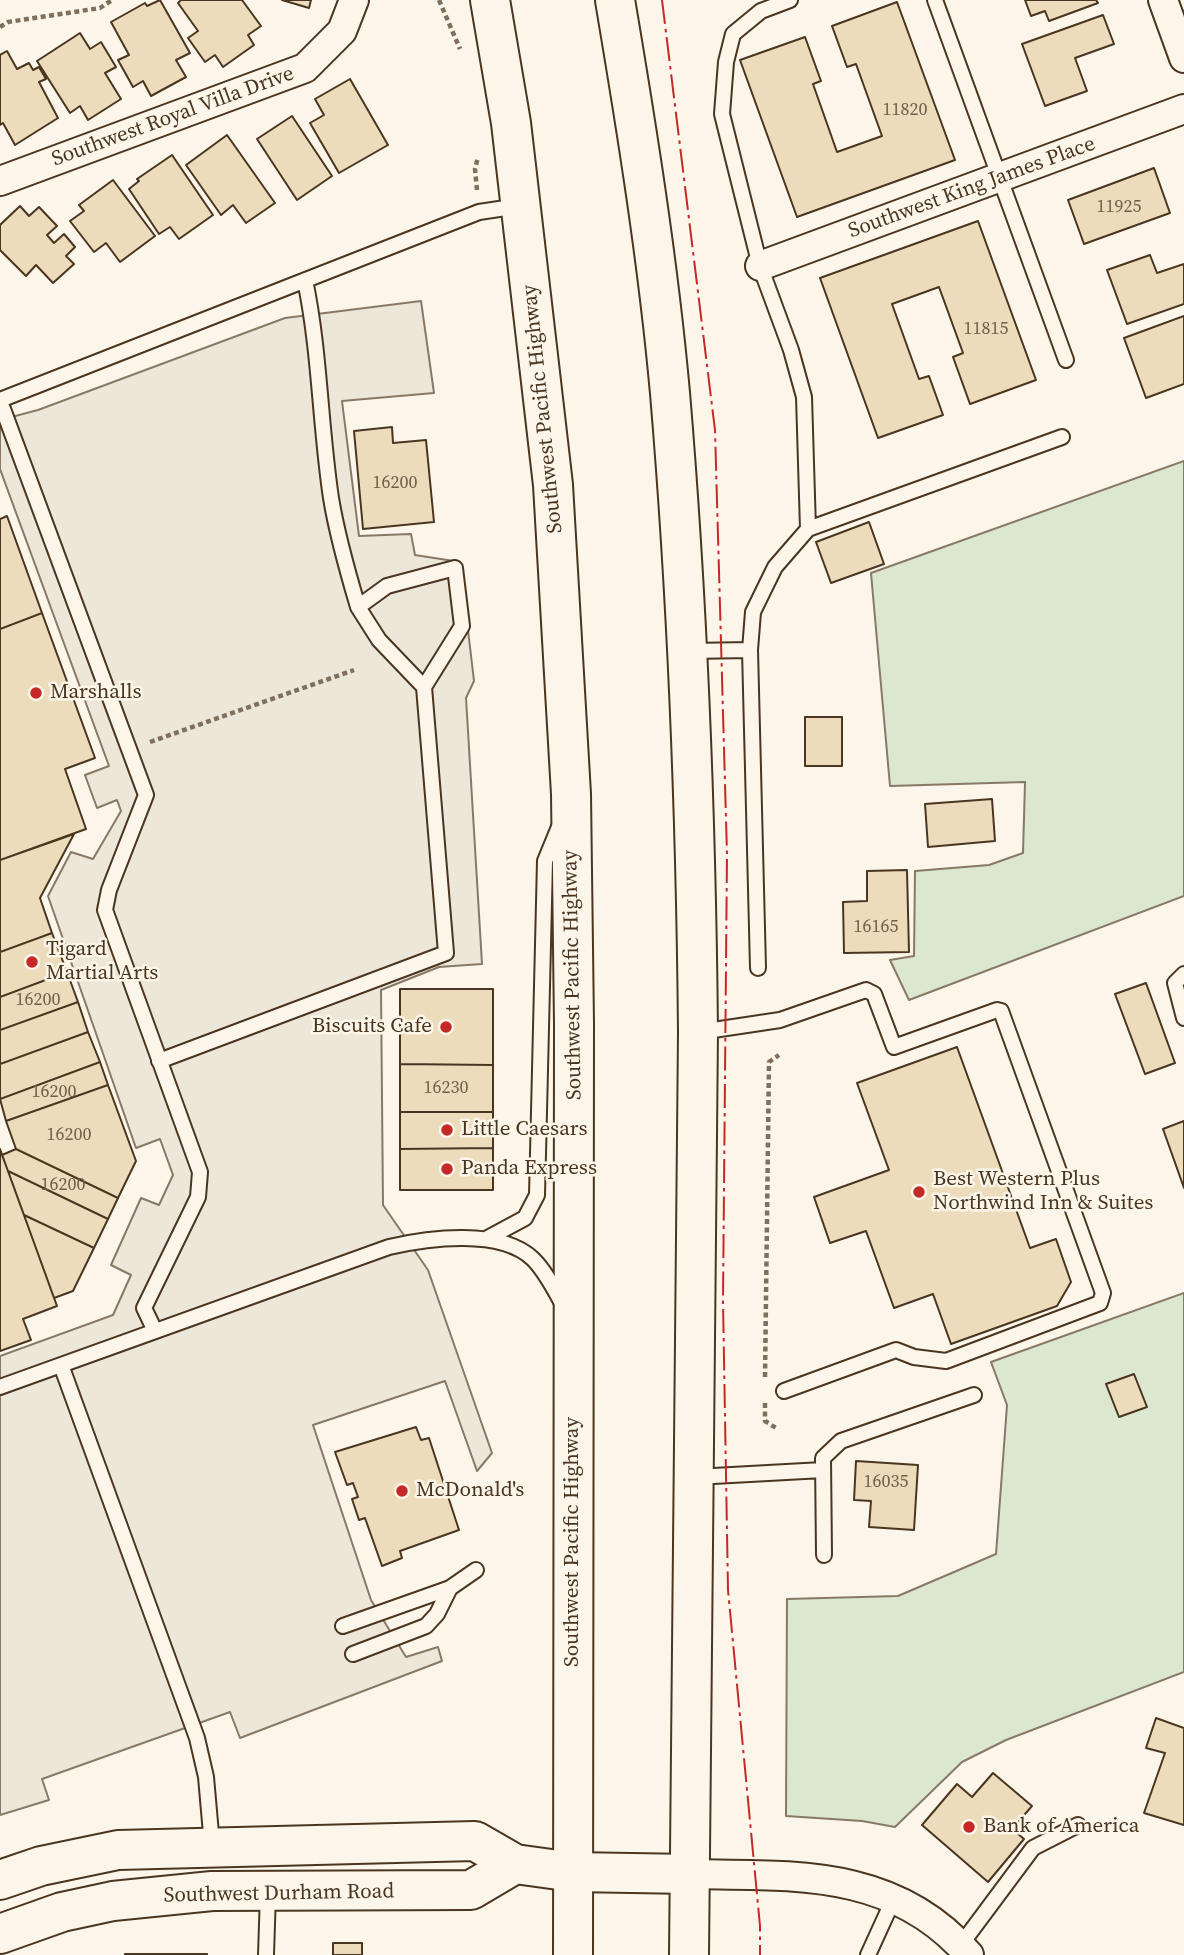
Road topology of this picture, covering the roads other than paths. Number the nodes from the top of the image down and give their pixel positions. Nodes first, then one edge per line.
1 (354, 0) edge
2 (490, 0) edge
3 (615, 0) edge
4 (790, 0) edge
5 (935, 0) edge
6 (1163, 0) edge
7 (1184, 58) edge
8 (1184, 109) edge
9 (999, 178) junction
10 (0, 181) edge
11 (521, 206) junction
12 (760, 266) junction
13 (305, 280) junction
14 (1066, 360) dead end
15 (0, 400) edge
16 (1062, 437) dead end
17 (808, 529) junction
18 (358, 607) junction
19 (750, 650) junction
20 (689, 651) junction
21 (424, 687) junction
22 (571, 794) junction
23 (758, 968) dead end
24 (1184, 974) edge
25 (1184, 1018) edge
26 (698, 1032) junction
27 (159, 1061) junction
28 (481, 1240) junction
29 (574, 1324) junction
30 (155, 1331) junction
31 (61, 1365) junction
32 (0, 1387) edge
33 (784, 1391) dead end
34 (974, 1395) dead end
35 (823, 1470) junction
36 (695, 1477) junction
37 (824, 1555) dead end
38 (476, 1570) dead end
39 (450, 1588) junction
40 (343, 1626) dead end
41 (353, 1654) dead end
42 (1078, 1825) dead end
43 (212, 1846) junction
44 (514, 1864) junction
45 (573, 1871) junction
46 (690, 1874) junction
47 (0, 1880) edge
48 (268, 1892) junction
49 (894, 1898) junction
50 (0, 1934) edge
51 (965, 1950) edge
52 (265, 1955) edge
53 (573, 1955) edge
54 (689, 1955) edge
55 (868, 1955) edge

1 - 10 street, Southwest Royal Villa Drive
2 - 11 main road, Southwest Pacific Highway
3 - 20 main road
4 - 12 lane
5 - 9 lane
6 - 7 street
8 - 9 street, Southwest King James Place
9 - 12 street, Southwest King James Place
9 - 14 lane
11 - 13 lane
11 - 22 main road, Southwest Pacific Highway
12 - 17 lane
13 - 15 lane
13 - 18 lane
15 - 27 lane
16 - 17 lane
17 - 19 lane
18 - 21 lane
18 - 21 lane
19 - 20 lane
19 - 23 lane
20 - 26 main road
21 - 27 lane
22 - 28 lane
22 - 29 main road, Southwest Pacific Highway
24 - 25 lane
26 - 33 lane
26 - 36 main road
27 - 30 lane
28 - 29 lane
28 - 30 lane
29 - 45 main road, Southwest Pacific Highway
30 - 31 lane
31 - 32 lane
31 - 43 lane
34 - 35 lane
35 - 36 lane
35 - 37 lane
36 - 46 main road
38 - 39 lane
39 - 40 lane
39 - 41 lane
42 - 51 lane
43 - 44 main road
43 - 47 main road
44 - 45 main road
44 - 48 main road, Southwest Durham Road
45 - 46 main road
45 - 53 main road, Southwest Pacific Highway
46 - 49 street
46 - 54 main road
48 - 50 main road, Southwest Durham Road
48 - 52 lane
49 - 51 street
49 - 55 lane

